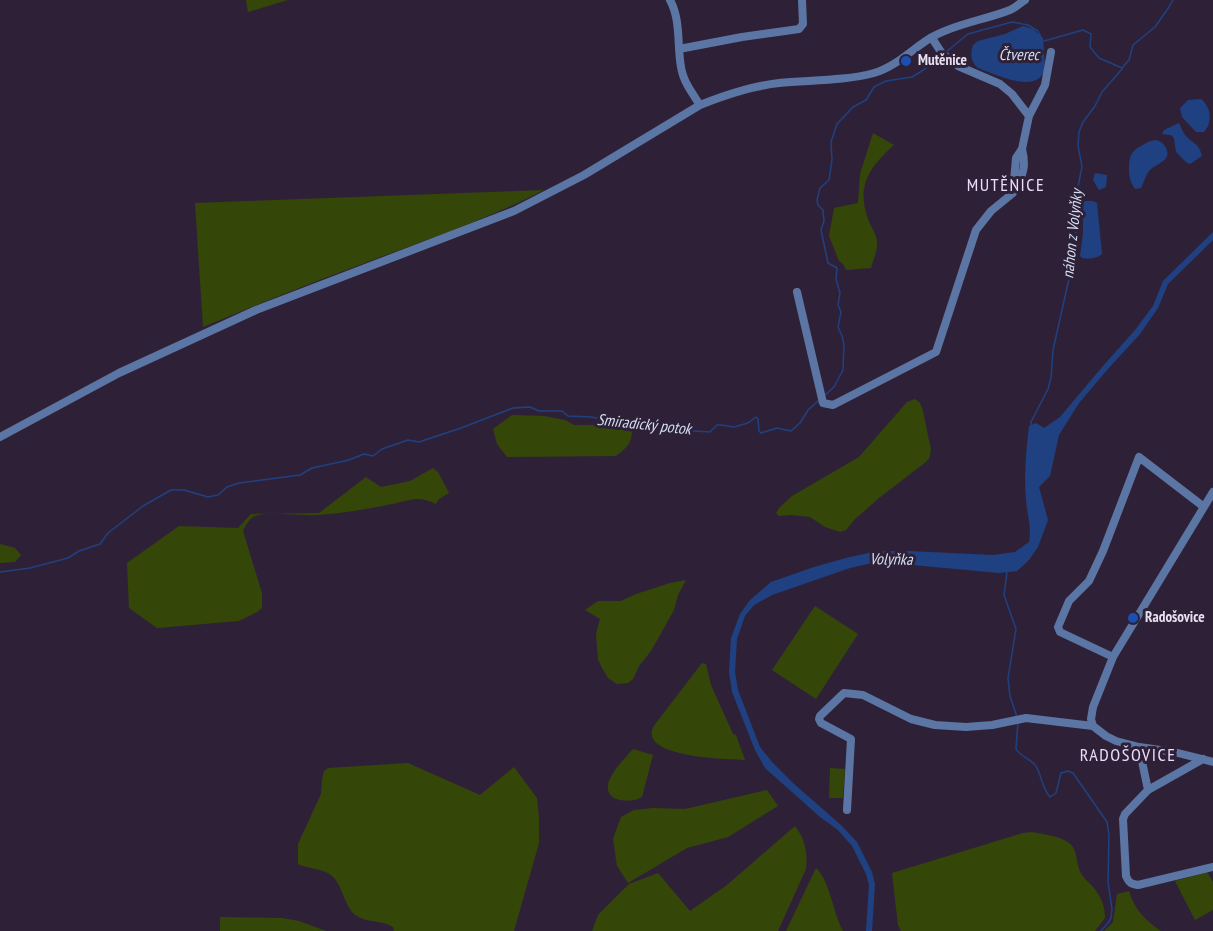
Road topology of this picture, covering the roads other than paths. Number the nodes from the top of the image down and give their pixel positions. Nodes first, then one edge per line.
1 (670, 0) edge
2 (802, 0) edge
3 (1025, 0) edge
4 (932, 38) junction
5 (679, 49) junction
6 (1051, 51) dead end
7 (700, 105) junction
8 (1029, 116) junction
9 (797, 292) dead end
10 (0, 436) edge
11 (1213, 492) edge
12 (1204, 507) junction
13 (1113, 657) junction
14 (1093, 726) junction
15 (1139, 747) junction
16 (1203, 759) junction
17 (1213, 762) edge
18 (1148, 790) junction
19 (847, 810) dead end
20 (1213, 867) edge

1 - 5 street
2 - 5 street
3 - 4 street
4 - 7 street
4 - 8 street
5 - 7 street
6 - 8 street
7 - 10 street
8 - 9 street
11 - 12 street
12 - 13 street
12 - 13 street
13 - 14 street
14 - 15 street
14 - 19 street
15 - 16 street
15 - 18 street
16 - 17 street
16 - 18 street
18 - 20 street

